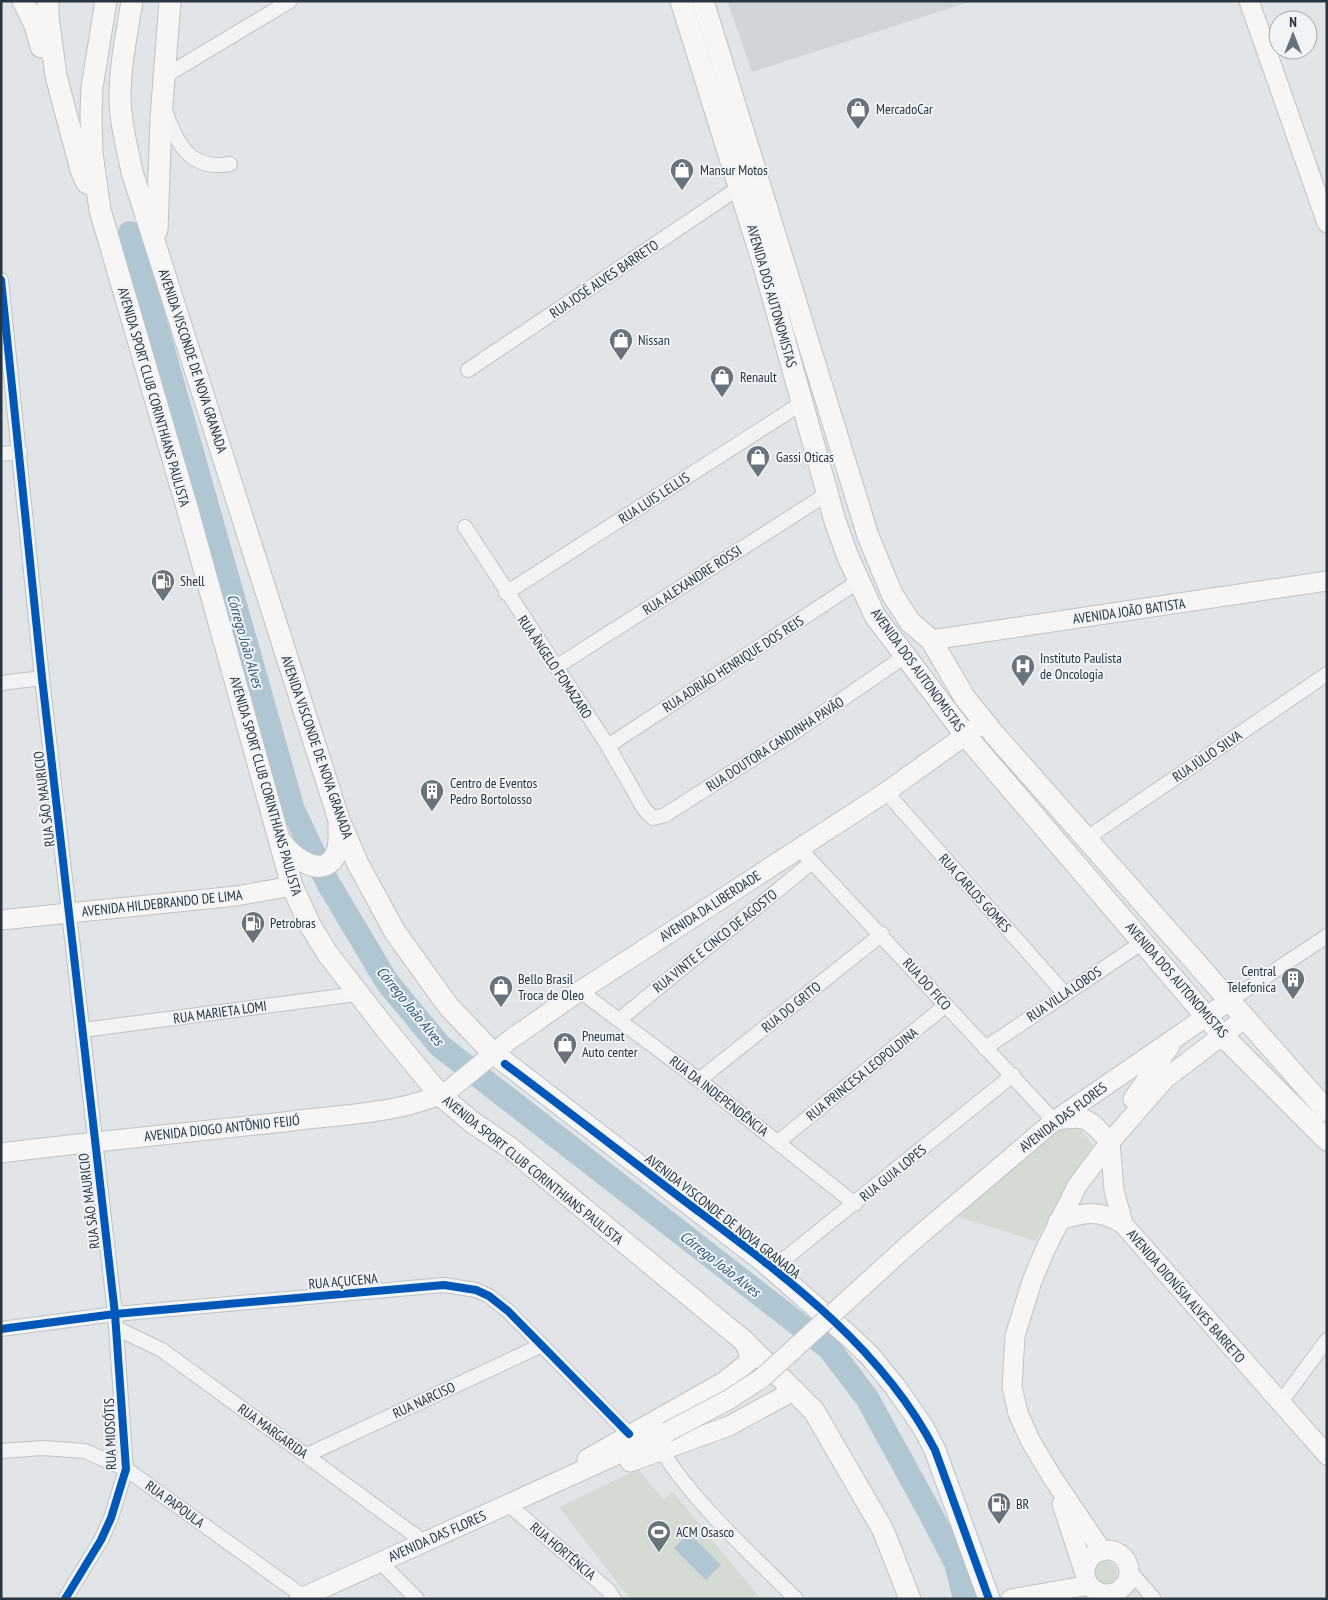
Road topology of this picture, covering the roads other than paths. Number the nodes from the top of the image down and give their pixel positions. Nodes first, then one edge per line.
1 (23, 1) edge
2 (48, 1) edge
3 (132, 1) edge
4 (681, 1) edge
5 (702, 1) edge
6 (1249, 1) edge
7 (286, 2) edge
8 (168, 8) edge
9 (105, 10) edge
10 (56, 76) junction
11 (165, 76) junction
12 (162, 103) junction
13 (230, 164) dead end
14 (740, 187) junction
15 (100, 210) junction
16 (1327, 224) edge
17 (157, 247) junction
18 (1, 280) edge
19 (468, 370) dead end
20 (802, 403) junction
21 (20, 452) junction
22 (1, 454) edge
23 (827, 494) junction
24 (465, 528) dead end
25 (859, 581) junction
26 (1327, 581) edge
27 (506, 593) junction
28 (875, 616) junction
29 (931, 640) junction
30 (905, 656) junction
31 (556, 667) junction
32 (1327, 674) edge
33 (42, 678) junction
34 (1, 683) edge
35 (984, 722) junction
36 (966, 736) junction
37 (608, 746) junction
38 (886, 792) junction
39 (644, 809) joint
40 (339, 828) junction
41 (1087, 838) junction
42 (285, 847) junction
43 (799, 848) junction
44 (812, 862) junction
45 (292, 886) junction
46 (69, 912) junction
47 (1, 920) edge
48 (882, 934) junction
49 (1327, 936) edge
50 (1143, 942) junction
51 (580, 991) junction
52 (1064, 993) junction
53 (357, 994) junction
54 (1229, 1001) junction
55 (945, 1006) junction
56 (1208, 1016) junction
57 (1244, 1019) junction
58 (619, 1020) junction
59 (83, 1030) junction
60 (1178, 1035) junction
61 (1222, 1035) junction
62 (985, 1048) junction
63 (485, 1060) junction
64 (1013, 1075) junction
65 (699, 1080) junction
66 (444, 1093) junction
67 (1325, 1106) edge
68 (1054, 1121) junction
69 (1327, 1140) edge
70 (95, 1142) junction
71 (778, 1142) junction
72 (1110, 1142) junction
73 (1, 1153) edge
74 (855, 1204) junction
75 (1058, 1221) junction
76 (1123, 1224) junction
77 (772, 1269) junction
78 (116, 1321) junction
79 (1, 1329) edge
80 (1327, 1340) edge
81 (744, 1341) junction
82 (542, 1344) junction
83 (725, 1381) junction
84 (795, 1390) junction
85 (1280, 1403) junction
86 (730, 1426) junction
87 (629, 1434) junction
88 (661, 1450) junction
89 (1, 1451) edge
90 (306, 1455) junction
91 (1327, 1455) edge
92 (126, 1469) junction
93 (576, 1475) junction
94 (1052, 1477) junction
95 (508, 1505) junction
96 (424, 1542) junction
97 (1102, 1551) junction
98 (380, 1562) junction
99 (1129, 1570) junction
100 (1087, 1578) junction
101 (1106, 1597) edge
102 (302, 1598) edge
103 (65, 1599) edge
104 (417, 1599) edge
105 (614, 1599) edge
106 (796, 1599) edge
107 (910, 1599) edge
108 (989, 1599) edge
109 (1011, 1599) edge
110 (1154, 1599) edge

1 - 10 main road
2 - 10 main road
3 - 17 main road, AVENIDA VISCONDE DE NOVA GRANADA
4 - 14 main road, AVENIDA DOS AUTONOMISTAS
5 - 29 main road, AVENIDA DOS AUTONOMISTAS
6 - 16 main road
7 - 11 street
8 - 11 main road
9 - 15 main road, AVENIDA SPORT CLUB CORINTHIANS PAULISTA
10 - 15 main road
11 - 12 main road
12 - 13 street
12 - 17 main road
14 - 19 street, RUA JOSÉ ALVES BARRETO
14 - 20 main road, AVENIDA DOS AUTONOMISTAS
15 - 42 main road, AVENIDA SPORT CLUB CORINTHIANS PAULISTA
17 - 40 main road, AVENIDA VISCONDE DE NOVA GRANADA
18 - 21 street, RUA SÃO MAURICIO
20 - 23 main road, AVENIDA DOS AUTONOMISTAS
20 - 27 street, RUA LUIS LELLIS
21 - 22 street
21 - 33 street, RUA SÃO MAURICIO
23 - 25 main road, AVENIDA DOS AUTONOMISTAS
23 - 31 street, RUA ALEXANDRE ROSSI
24 - 27 street, RUA ÂNGELO FOMAZARO
25 - 28 main road, AVENIDA DOS AUTONOMISTAS
25 - 37 street, RUA ADRIÃO HENRIQUE DOS REIS
26 - 29 main road, AVENIDA JOÃO BATISTA
27 - 31 street, RUA ÂNGELO FOMAZARO
28 - 29 main road
28 - 30 main road, AVENIDA DOS AUTONOMISTAS
29 - 35 main road, AVENIDA DOS AUTONOMISTAS
30 - 36 main road, AVENIDA DOS AUTONOMISTAS
30 - 39 street, RUA DOUTORA CANDINHA PAVÃO
31 - 37 street, RUA ÂNGELO FOMAZARO
32 - 41 street, RUA JÚLIO SILVA
33 - 34 street
33 - 46 street, RUA SÃO MAURICIO
35 - 36 main road, AVENIDA DA LIBERDADE
35 - 41 main road, AVENIDA DOS AUTONOMISTAS
36 - 38 main road, AVENIDA DA LIBERDADE
36 - 50 main road, AVENIDA DOS AUTONOMISTAS
37 - 39 street, RUA ÂNGELO FOMAZARO
38 - 43 main road, AVENIDA DA LIBERDADE
38 - 52 street, RUA CARLOS GOMES
40 - 42 main road
40 - 63 main road, AVENIDA VISCONDE DE NOVA GRANADA
41 - 54 main road, AVENIDA DOS AUTONOMISTAS
42 - 45 main road, AVENIDA SPORT CLUB CORINTHIANS PAULISTA
43 - 44 street, RUA DO FICO
43 - 51 main road, AVENIDA DA LIBERDADE
44 - 48 street, RUA DO FICO
44 - 58 street, RUA VINTE E CINCO DE AGOSTO
45 - 46 main road, AVENIDA HILDEBRANDO DE LIMA
45 - 53 main road, AVENIDA SPORT CLUB CORINTHIANS PAULISTA
46 - 47 main road, AVENIDA HILDEBRANDO DE LIMA
46 - 59 street, RUA SÃO MAURICIO
48 - 55 street, RUA DO FICO
48 - 65 street, RUA DO GRITO
49 - 54 street
50 - 52 street, RUA VILLA LOBOS
50 - 56 main road, AVENIDA DOS AUTONOMISTAS
51 - 58 street, RUA DA INDEPENDÊNCIA
51 - 63 main road, AVENIDA DA LIBERDADE
52 - 62 street, RUA VILLA LOBOS
53 - 59 street, RUA MARIETA LOMI
53 - 66 main road, AVENIDA SPORT CLUB CORINTHIANS PAULISTA
54 - 56 main road, AVENIDA DAS FLORES
54 - 57 main road, AVENIDA DOS AUTONOMISTAS
55 - 62 street, RUA DO FICO
55 - 71 street, RUA PRINCESA LEOPOLDINA
56 - 60 main road, AVENIDA DAS FLORES
56 - 61 main road, AVENIDA DOS AUTONOMISTAS
57 - 61 main road
57 - 67 main road, AVENIDA DOS AUTONOMISTAS
58 - 65 street, RUA DA INDEPENDÊNCIA
59 - 70 street, RUA SÃO MAURICIO
60 - 68 main road, AVENIDA DAS FLORES
60 - 72 main road
61 - 69 main road, AVENIDA DOS AUTONOMISTAS
61 - 72 main road
62 - 64 street, RUA DO FICO
63 - 66 main road, AVENIDA DA LIBERDADE
63 - 77 main road, AVENIDA VISCONDE DE NOVA GRANADA
64 - 68 street, RUA DO FICO
64 - 74 street, RUA GUIA LOPES
65 - 71 street, RUA DA INDEPENDÊNCIA
66 - 70 main road, AVENIDA DIOGO ANTÔNIO FEIJÓ
66 - 81 main road, AVENIDA SPORT CLUB CORINTHIANS PAULISTA
68 - 72 main road
68 - 93 main road, AVENIDA DAS FLORES, bridge
70 - 73 main road, AVENIDA DIOGO ANTÔNIO FEIJÓ
70 - 78 street, RUA SÃO MAURICIO
71 - 74 street, RUA DA INDEPENDÊNCIA
72 - 75 main road
72 - 76 main road, AVENIDA DIONÍSIA ALVES BARRETO
74 - 77 street, RUA GUIA LOPES
75 - 76 main road
75 - 94 main road
76 - 85 main road, AVENIDA DIONÍSIA ALVES BARRETO
77 - 108 main road, AVENIDA VISCONDE DE NOVA GRANADA
78 - 79 street, RUA AÇUCENA
78 - 82 street, RUA AÇUCENA
78 - 90 street, RUA MARGARIDA
78 - 92 street, RUA MIOSÓTIS
80 - 85 street
81 - 83 main road, AVENIDA DAS FLORES
81 - 84 main road, AVENIDA SPORT CLUB CORINTHIANS PAULISTA
82 - 87 street, RUA AÇUCENA
82 - 90 street, RUA NARCISO
83 - 86 main road
83 - 87 main road, AVENIDA DAS FLORES
84 - 86 main road, AVENIDA DAS FLORES
84 - 107 main road, AVENIDA SPORT CLUB CORINTHIANS PAULISTA
85 - 91 main road, AVENIDA DIONÍSIA ALVES BARRETO
86 - 88 main road, AVENIDA DAS FLORES
87 - 93 main road, AVENIDA DAS FLORES
88 - 93 main road, AVENIDA DAS FLORES
88 - 106 street
89 - 92 street, RUA PAPOULA
90 - 96 street, RUA MARGARIDA
92 - 102 street, RUA PAPOULA
92 - 103 street, RUA MIOSÓTIS
93 - 95 main road, AVENIDA DAS FLORES
94 - 97 main road
94 - 100 main road
95 - 96 main road, AVENIDA DAS FLORES
95 - 105 street, RUA HORTÊNCIA
96 - 98 main road, AVENIDA DAS FLORES
97 - 99 main road
97 - 100 main road
98 - 102 main road, AVENIDA DAS FLORES
98 - 104 street
99 - 101 main road
99 - 110 street
100 - 101 main road
100 - 109 main road

